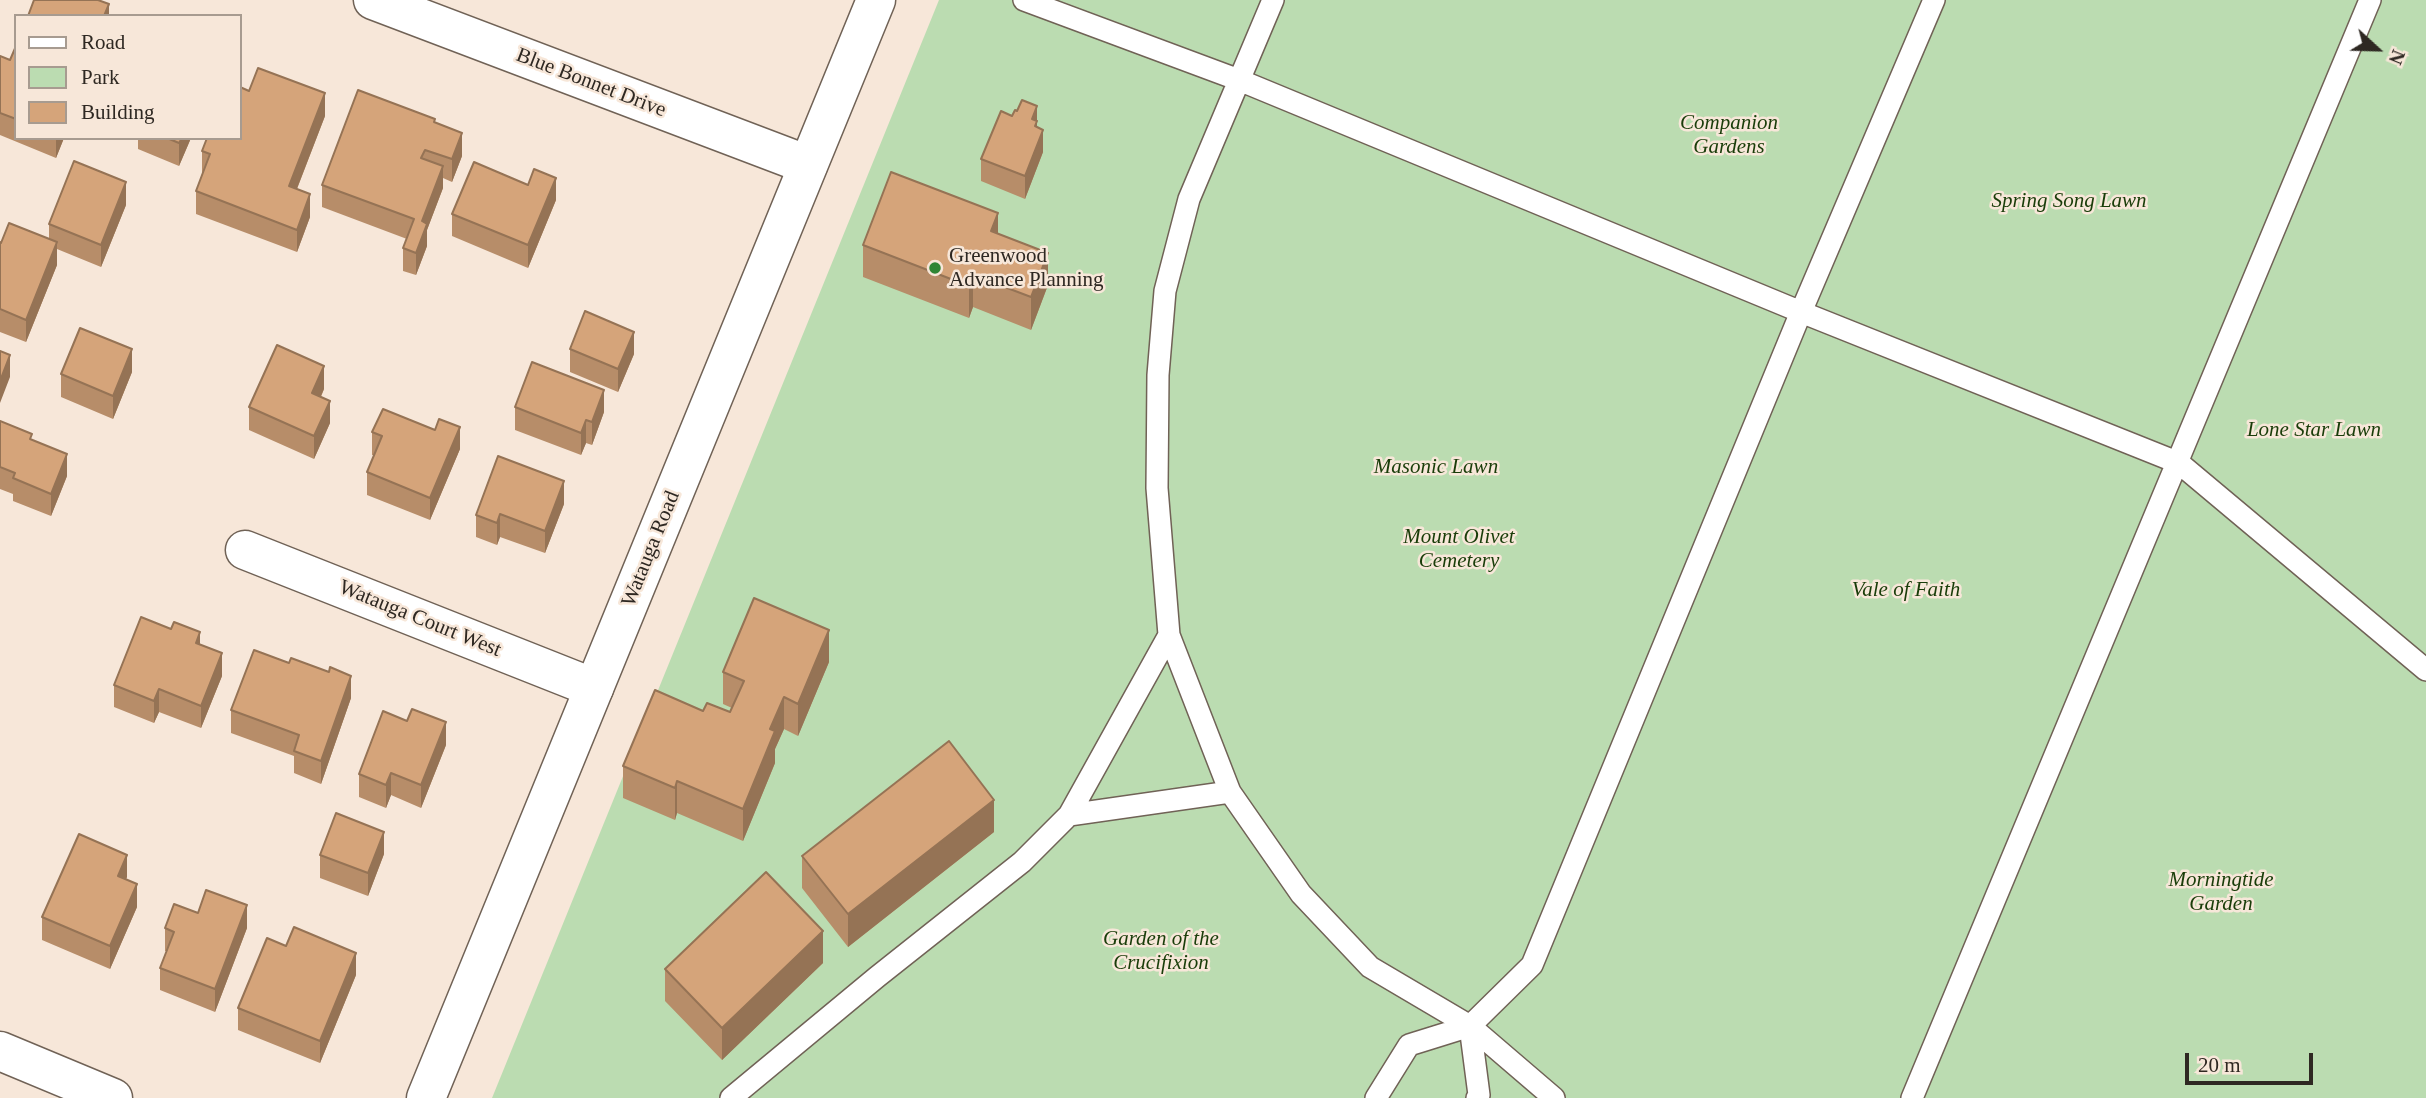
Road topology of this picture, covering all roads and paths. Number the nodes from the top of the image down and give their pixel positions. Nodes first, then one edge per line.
1 (373, 0) edge
2 (876, 0) edge
3 (1024, 0) edge
4 (1273, 0) edge
5 (1934, 0) edge
6 (2370, 0) edge
7 (1239, 80) junction
8 (808, 165) junction
9 (1801, 312) junction
10 (2179, 463) junction
11 (245, 550) dead end
12 (1169, 635) junction
13 (2426, 670) edge
14 (594, 688) junction
15 (1230, 792) junction
16 (1069, 815) junction
17 (1470, 1026) junction
18 (0, 1051) edge
19 (113, 1098) edge
20 (426, 1098) edge
21 (731, 1098) edge
22 (1376, 1098) edge
23 (1477, 1098) edge
24 (1553, 1098) edge
25 (1912, 1098) edge

1 - 8 street, Blue Bonnet Drive
2 - 8 street, Watauga Road
3 - 7 lane
4 - 7 lane
5 - 9 lane
6 - 10 lane
7 - 9 lane
7 - 12 lane
8 - 14 street, Watauga Road
9 - 10 lane
9 - 17 lane
10 - 13 lane
10 - 25 lane
11 - 14 street, Watauga Court West
12 - 15 lane
12 - 16 lane
14 - 20 street, Watauga Road
15 - 16 lane
15 - 17 lane
16 - 21 lane
17 - 22 lane
17 - 23 lane
17 - 24 lane
18 - 19 street

